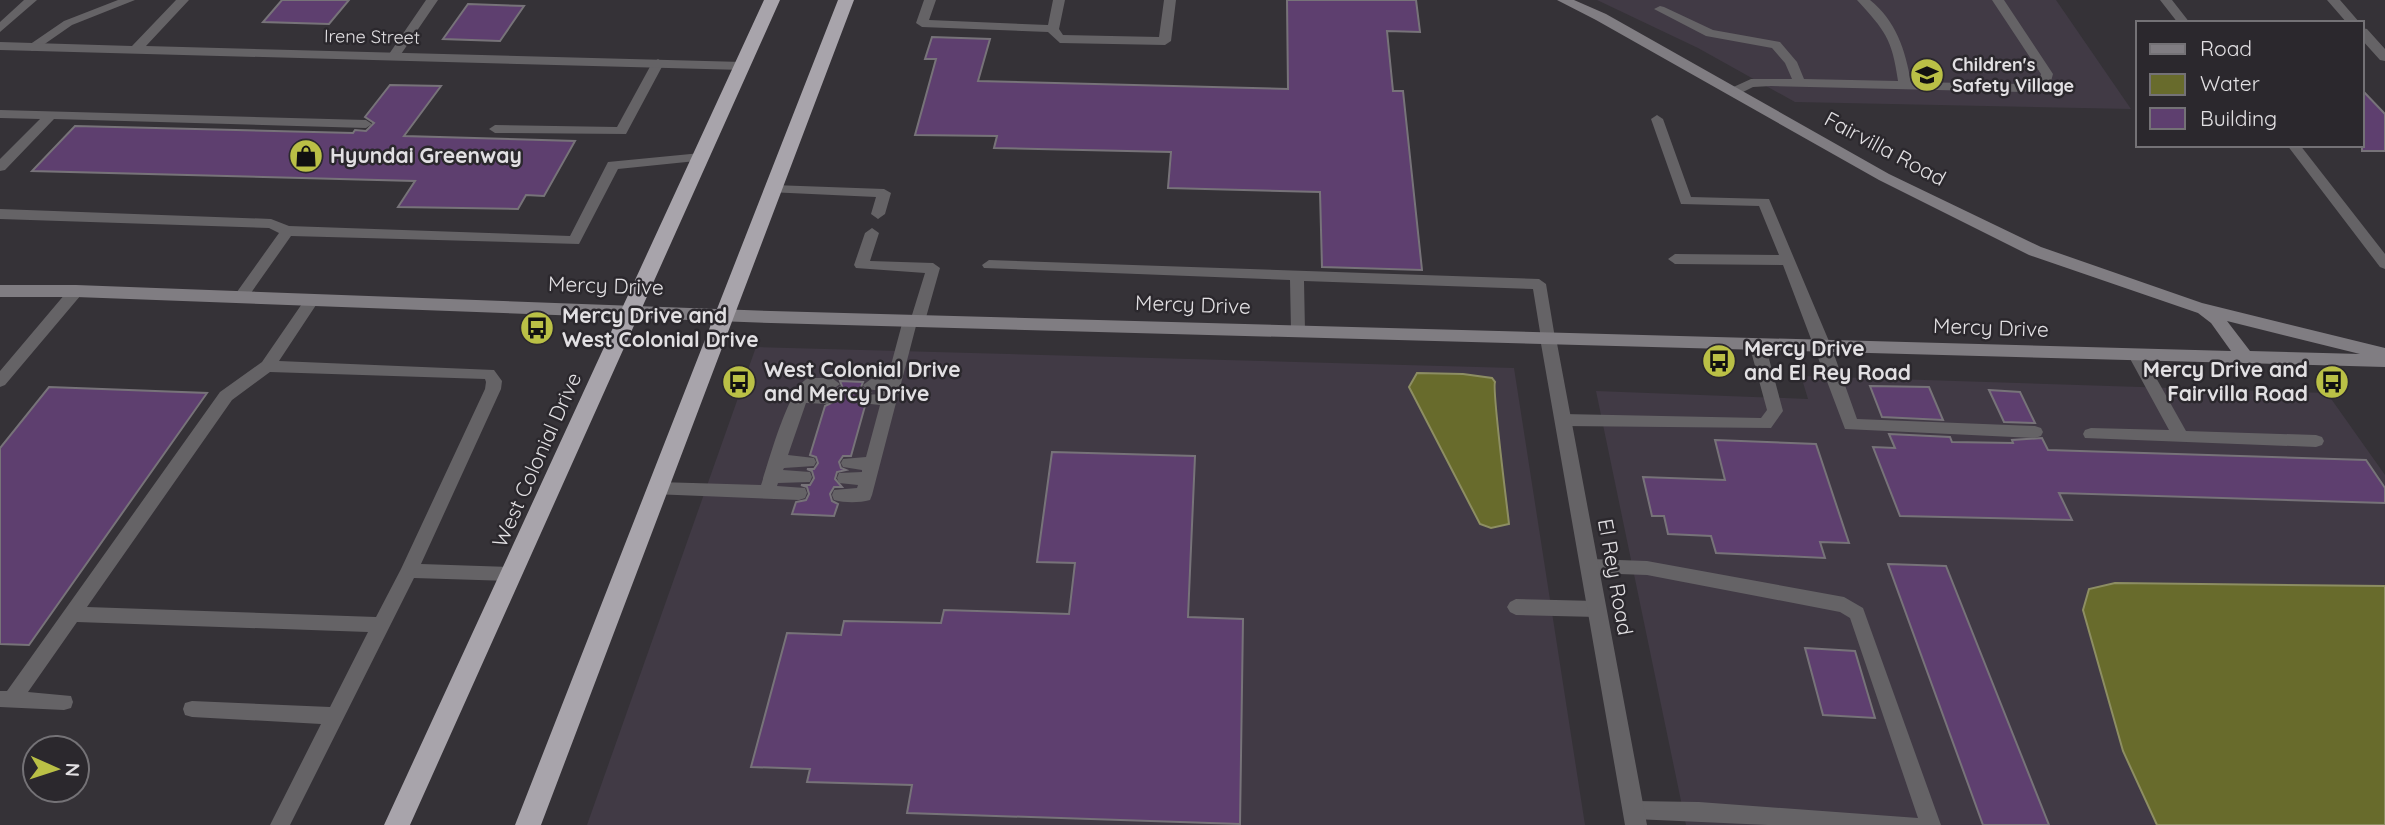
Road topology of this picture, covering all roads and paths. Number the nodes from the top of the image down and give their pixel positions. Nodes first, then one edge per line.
1 (31, 0) edge
2 (129, 0) edge
3 (183, 0) edge
4 (432, 0) edge
5 (772, 0) edge
6 (846, 0) edge
7 (930, 0) edge
8 (1059, 0) edge
9 (1170, 0) edge
10 (1563, 0) edge
11 (1864, 0) edge
12 (1998, 0) edge
13 (2166, 0) edge
14 (2333, 0) edge
15 (1660, 9) dead end
16 (2182, 21) edge
17 (2352, 21) edge
18 (0, 27) edge
19 (1053, 29) junction
20 (2364, 34) edge
21 (0, 46) edge
22 (32, 47) junction
23 (135, 50) junction
24 (393, 57) junction
25 (2385, 57) edge
26 (658, 64) junction
27 (743, 65) junction
28 (1799, 82) junction
29 (1905, 85) junction
30 (1733, 92) junction
31 (0, 114) edge
32 (51, 115) junction
33 (1657, 119) dead end
34 (366, 124) dead end
35 (495, 129) dead end
36 (2295, 147) edge
37 (701, 157) junction
38 (0, 167) edge
39 (773, 189) junction
40 (0, 214) edge
41 (878, 214) dead end
42 (287, 231) junction
43 (872, 233) dead end
44 (1675, 259) dead end
45 (1788, 260) junction
46 (2385, 264) edge
47 (989, 265) dead end
48 (1297, 275) junction
49 (0, 291) edge
50 (76, 291) junction
51 (241, 296) junction
52 (313, 299) junction
53 (2199, 308) junction
54 (632, 310) junction
55 (725, 314) junction
56 (914, 320) junction
57 (1297, 331) junction
58 (1548, 338) junction
59 (1757, 344) junction
60 (1823, 346) junction
61 (2385, 354) edge
62 (2136, 355) junction
63 (2246, 358) junction
64 (2385, 361) edge
65 (16, 362) junction
66 (0, 366) edge
67 (267, 366) junction
68 (0, 381) edge
69 (830, 391) dead end
70 (869, 392) dead end
71 (891, 393) junction
72 (1563, 420) junction
73 (2035, 432) dead end
74 (2091, 434) dead end
75 (2181, 437) junction
76 (2316, 441) dead end
77 (772, 477) junction
78 (844, 479) dead end
79 (658, 489) junction
80 (1590, 566) junction
81 (409, 571) junction
82 (512, 574) junction
83 (1516, 607) dead end
84 (1597, 609) junction
85 (72, 614) junction
86 (381, 625) junction
87 (6, 699) edge
88 (64, 702) dead end
89 (192, 709) dead end
90 (335, 716) junction
91 (1635, 818) edge
92 (279, 825) edge
93 (397, 825) edge
94 (528, 825) edge
95 (1913, 825) edge
96 (1931, 825) edge

1 - 18 lane
2 - 22 lane
3 - 23 street
4 - 24 lane
5 - 27 highway, West Colonial Drive
6 - 39 highway
7 - 19 lane
8 - 19 lane
9 - 19 lane
10 - 30 street, Fairvilla Road
11 - 29 lane
12 - 29 lane
13 - 16 lane
14 - 17 street
15 - 28 lane
20 - 25 street
21 - 22 street, Irene Street
22 - 23 street, Irene Street
23 - 24 street, Irene Street
24 - 26 street, Irene Street
26 - 27 street, Irene Street
26 - 35 lane
27 - 37 highway, West Colonial Drive
28 - 29 lane
28 - 30 lane
30 - 53 street, Fairvilla Road
31 - 32 lane
32 - 34 lane
32 - 38 lane
33 - 45 lane
36 - 46 lane
37 - 42 lane
37 - 54 highway, West Colonial Drive
39 - 41 lane
39 - 55 highway
40 - 42 lane
42 - 51 lane
43 - 56 lane
44 - 45 lane
45 - 60 lane
47 - 48 lane
48 - 57 lane
48 - 58 lane
49 - 50 street, Mercy Drive
50 - 51 street, Mercy Drive
50 - 65 lane
51 - 52 street, Mercy Drive
52 - 54 street, Mercy Drive
52 - 67 lane
53 - 61 street, Fairvilla Road
53 - 63 street, Fairvilla Road
54 - 55 street, Mercy Drive
54 - 82 highway, West Colonial Drive
55 - 56 street, Mercy Drive
55 - 79 highway
56 - 57 street, Mercy Drive
56 - 71 lane
57 - 58 street, Mercy Drive
58 - 59 street, Mercy Drive
58 - 72 street, El Rey Road
59 - 60 street, Mercy Drive
59 - 72 lane
60 - 62 street, Mercy Drive
60 - 73 lane
62 - 63 street, Mercy Drive
62 - 75 lane
63 - 64 street, Mercy Drive
65 - 66 lane
65 - 68 lane
67 - 81 lane
67 - 85 lane
69 - 77 lane
70 - 71 lane
71 - 78 lane
72 - 80 street, El Rey Road
74 - 75 lane
75 - 76 lane
77 - 77 lane
77 - 79 lane
79 - 94 highway
80 - 84 street, El Rey Road
80 - 96 lane
81 - 82 lane
81 - 86 lane
82 - 93 highway, West Colonial Drive
83 - 84 lane
84 - 91 street, El Rey Road
85 - 86 lane
85 - 87 lane
86 - 90 lane
87 - 88 lane
89 - 90 lane
90 - 92 lane
91 - 95 lane

